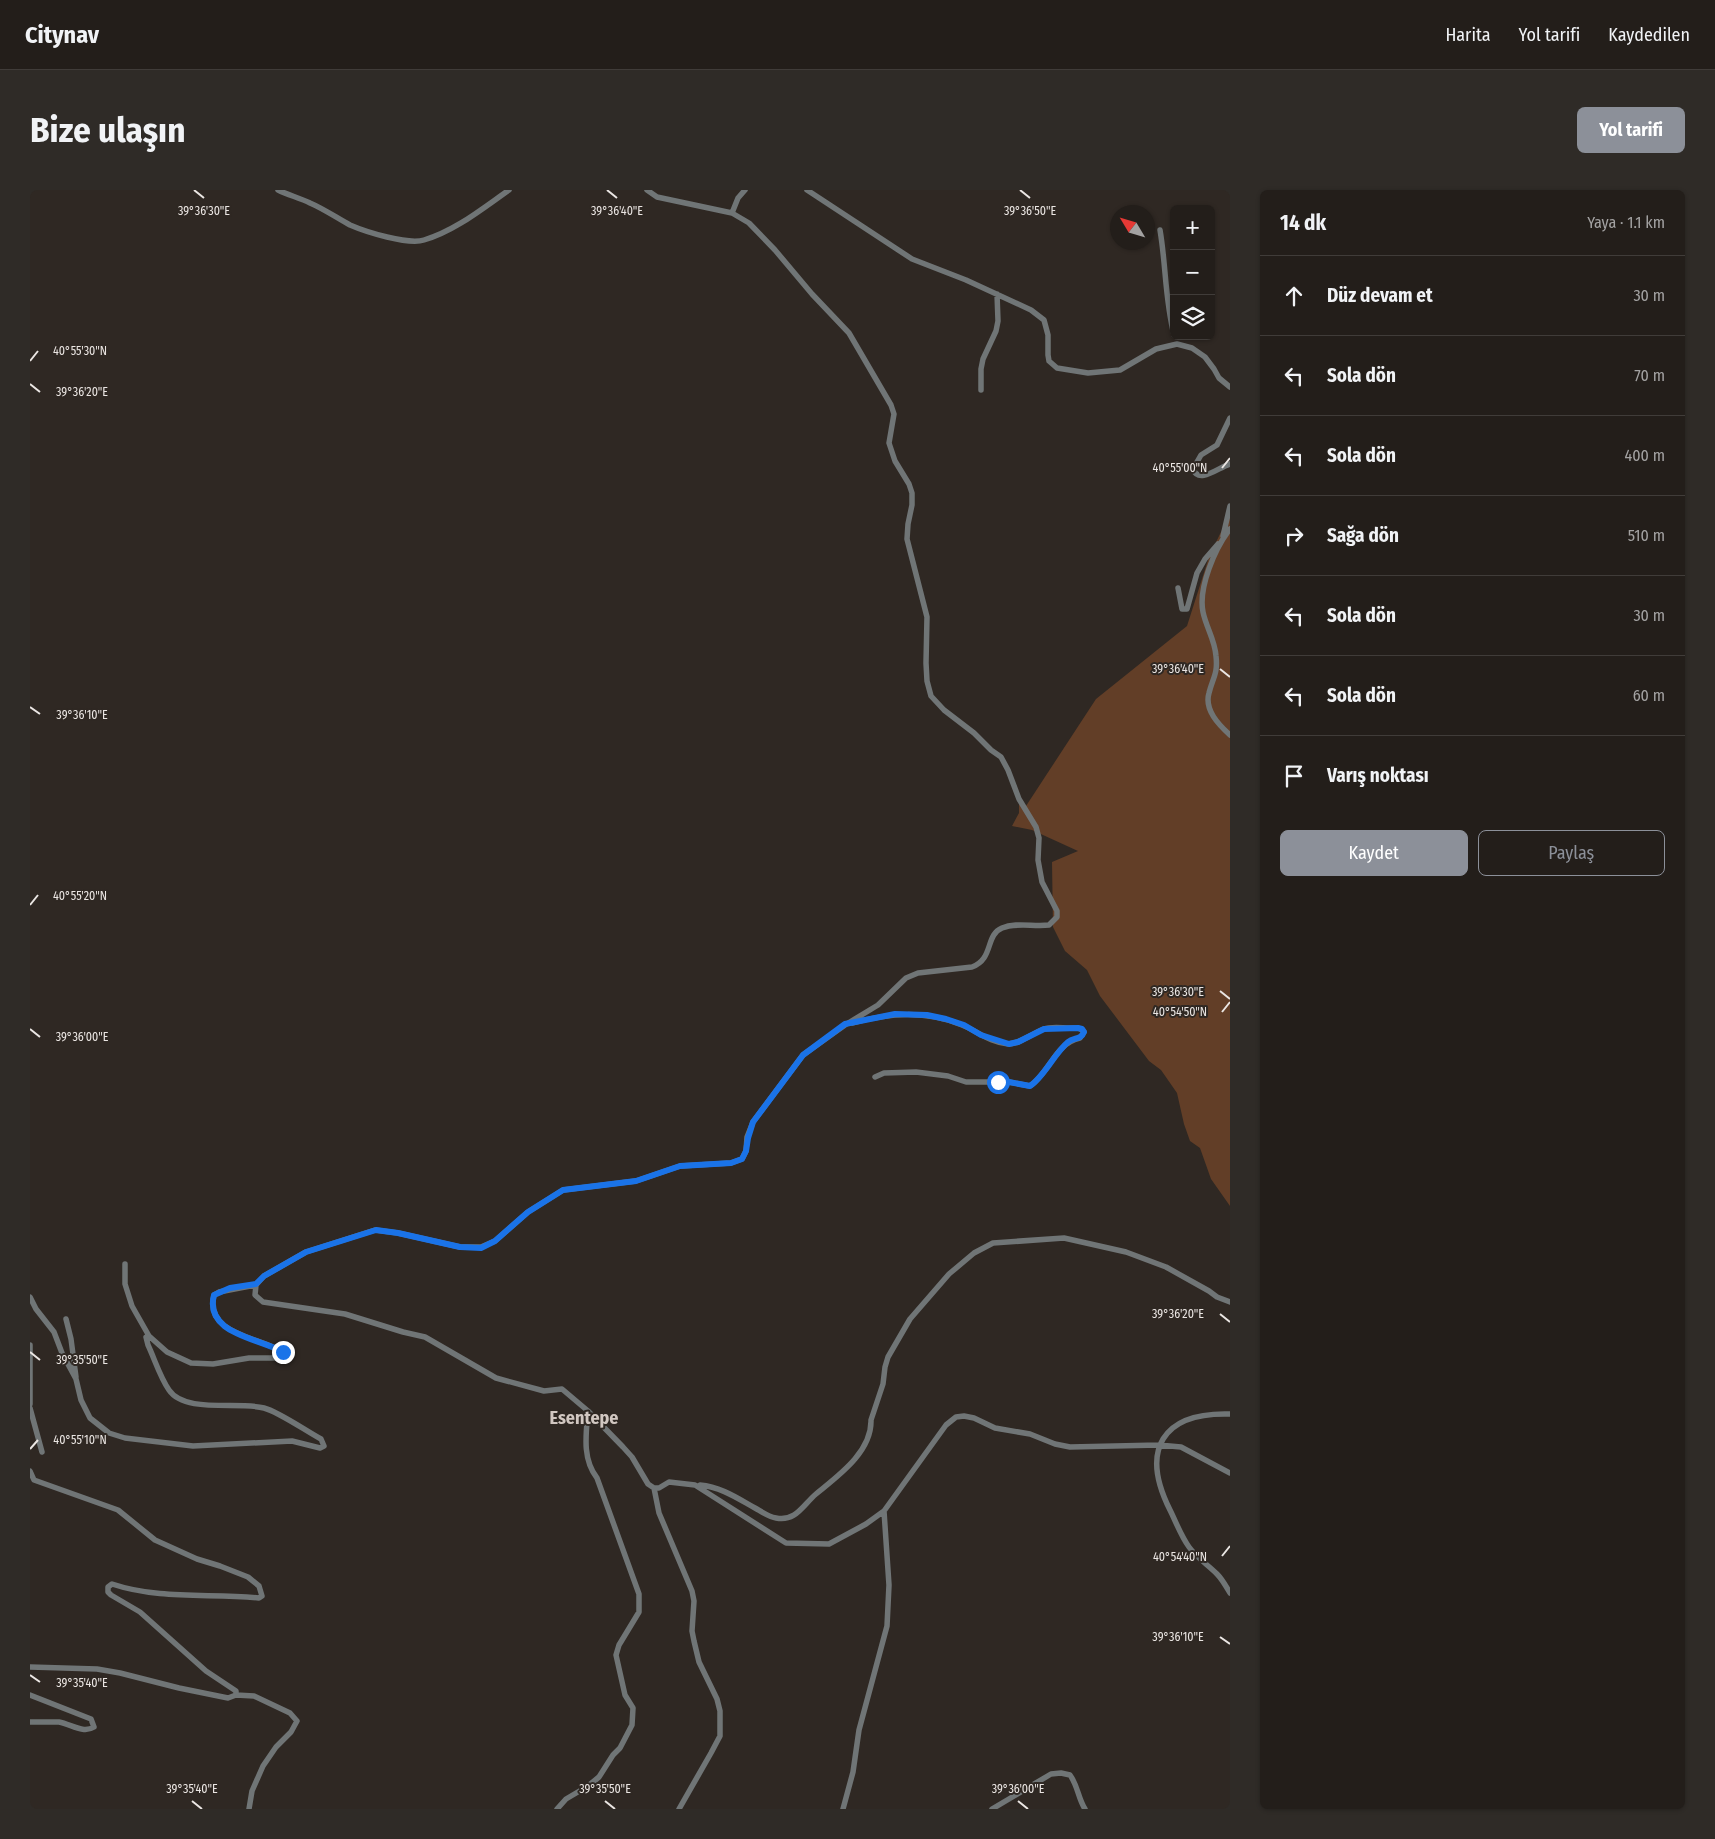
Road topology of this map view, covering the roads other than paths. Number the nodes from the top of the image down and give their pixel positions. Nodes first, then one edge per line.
1 (278, 190) edge
2 (509, 190) edge
3 (647, 190) edge
4 (745, 190) edge
5 (807, 190) edge
6 (732, 213) junction
7 (1160, 230) dead end
8 (997, 294) junction
9 (1170, 318) edge
10 (1176, 340) edge
11 (1177, 344) junction
12 (1230, 387) edge
13 (981, 390) dead end
14 (1230, 418) edge
15 (1230, 464) edge
16 (1230, 506) edge
17 (1230, 529) edge
18 (1222, 539) junction
19 (1178, 588) dead end
20 (1230, 736) edge
21 (845, 1024) junction
22 (874, 1077) dead end
23 (125, 1264) dead end
24 (256, 1284) junction
25 (30, 1297) edge
26 (1230, 1302) edge
27 (66, 1319) dead end
28 (149, 1336) junction
29 (30, 1345) edge
30 (76, 1379) junction
31 (30, 1404) edge
32 (30, 1408) edge
33 (588, 1411) junction
34 (1230, 1414) edge
35 (1159, 1444) junction
36 (42, 1452) dead end
37 (30, 1471) edge
38 (1230, 1473) edge
39 (695, 1485) junction
40 (654, 1488) junction
41 (884, 1511) junction
42 (1230, 1593) edge
43 (30, 1667) edge
44 (236, 1695) junction
45 (30, 1696) edge
46 (30, 1722) edge
47 (249, 1809) edge
48 (557, 1809) edge
49 (679, 1809) edge
50 (843, 1809) edge
51 (992, 1809) edge
52 (1085, 1809) edge

1 - 2 street
3 - 6 street
4 - 6 street
5 - 8 street
6 - 21 street
7 - 9 street
8 - 11 street
8 - 13 street
10 - 11 street
11 - 12 street
14 - 15 street
16 - 18 street
17 - 18 street
18 - 19 street
18 - 20 street
21 - 22 street
21 - 24 street
23 - 28 street
24 - 28 street
24 - 33 street
25 - 30 street
26 - 39 street
27 - 30 street
28 - 30 street
29 - 31 street
32 - 36 street
33 - 40 street
33 - 48 street
34 - 35 street
35 - 38 street
35 - 41 street
35 - 42 street
37 - 44 street
39 - 40 street
39 - 41 street
40 - 49 street
41 - 50 street
43 - 44 street
44 - 47 street
45 - 46 street
51 - 52 street

